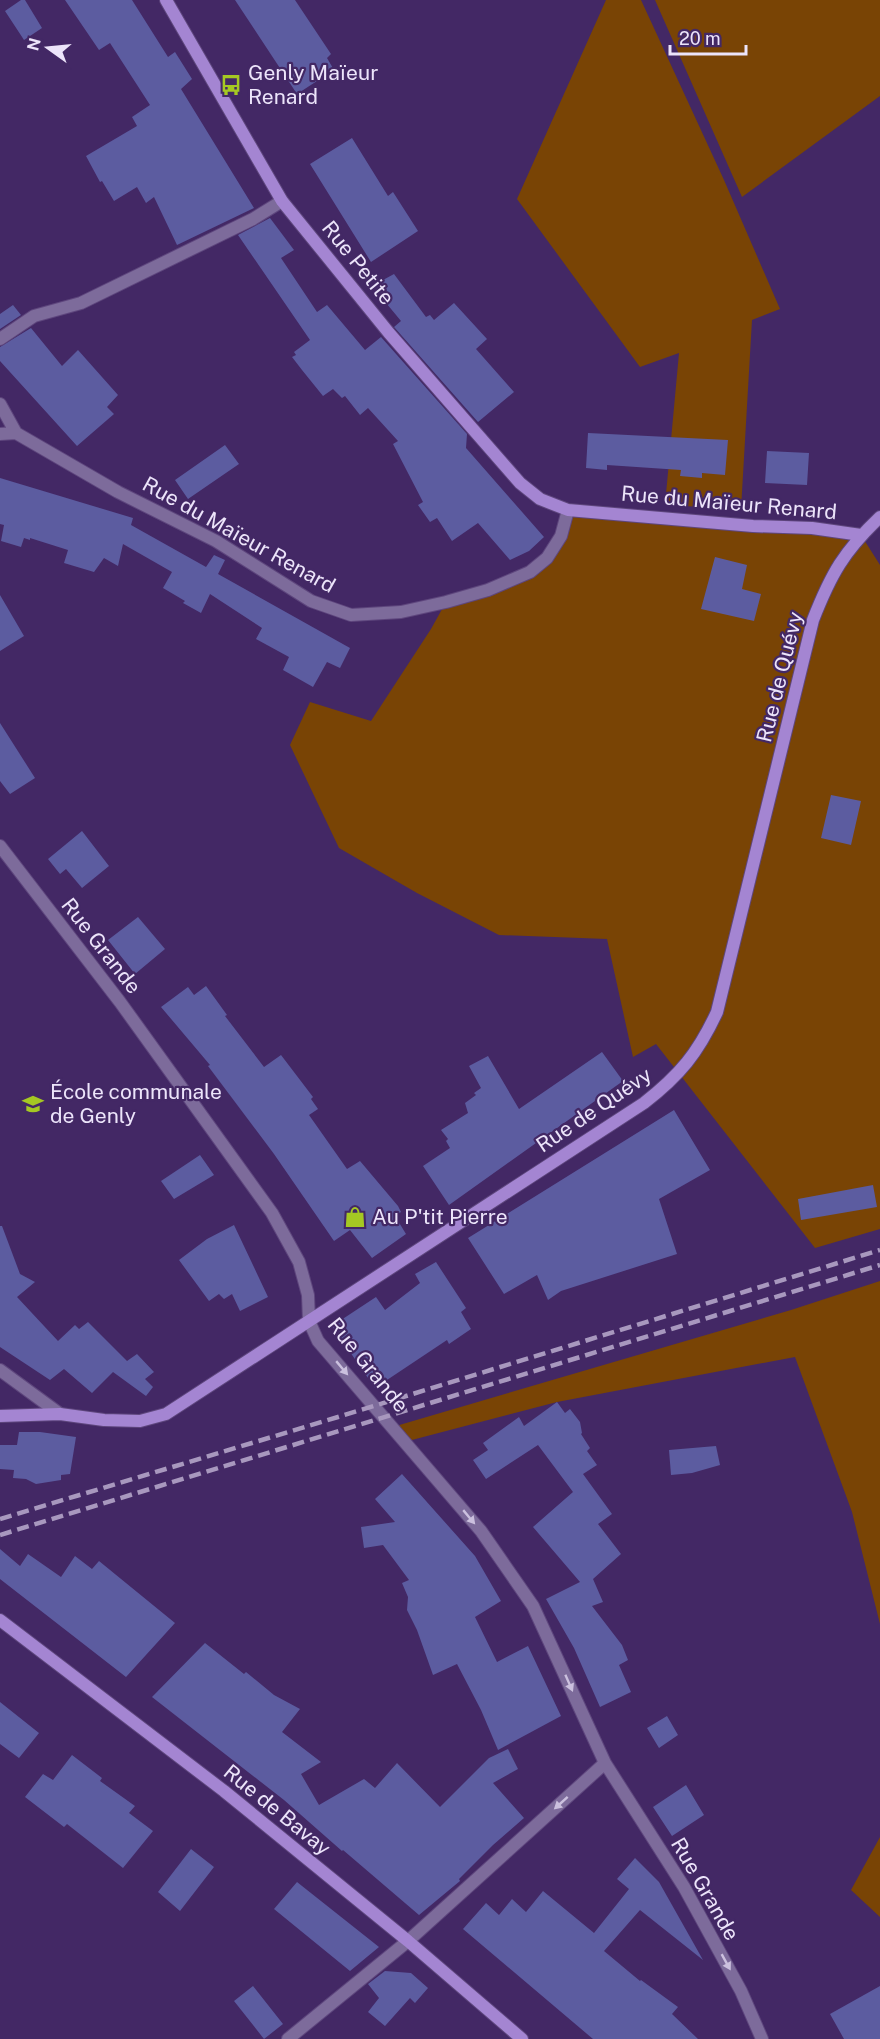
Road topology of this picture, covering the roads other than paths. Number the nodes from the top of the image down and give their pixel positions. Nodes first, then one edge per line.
1 (166, 0) edge
2 (282, 201) junction
3 (0, 339) edge
4 (0, 404) edge
5 (16, 433) junction
6 (0, 434) edge
7 (568, 510) junction
8 (880, 517) edge
9 (861, 535) junction
10 (0, 846) edge
11 (309, 1321) junction
12 (0, 1370) edge
13 (60, 1414) junction
14 (0, 1416) edge
15 (0, 1620) edge
16 (605, 1763) junction
17 (408, 1941) junction
18 (288, 2039) edge
19 (522, 2039) edge
20 (762, 2039) edge

1 - 2 main road, Rue Petite
2 - 3 street
2 - 7 main road, Rue Petite
4 - 5 street
5 - 6 street
5 - 7 street, Rue du Maïeur Renard
7 - 9 main road, Rue du Maïeur Renard
8 - 9 main road, Rue de Quévy
9 - 11 main road, Rue de Quévy
10 - 11 street, Rue Grande
11 - 13 main road, Rue de Quévy
11 -> 16 street, Rue Grande
12 - 13 street
13 - 14 main road, Rue de Quévy
15 - 17 main road, Rue de Bavay
16 -> 17 street
16 -> 20 street, Rue Grande
17 - 18 street
17 - 19 main road, Rue de Bavay

